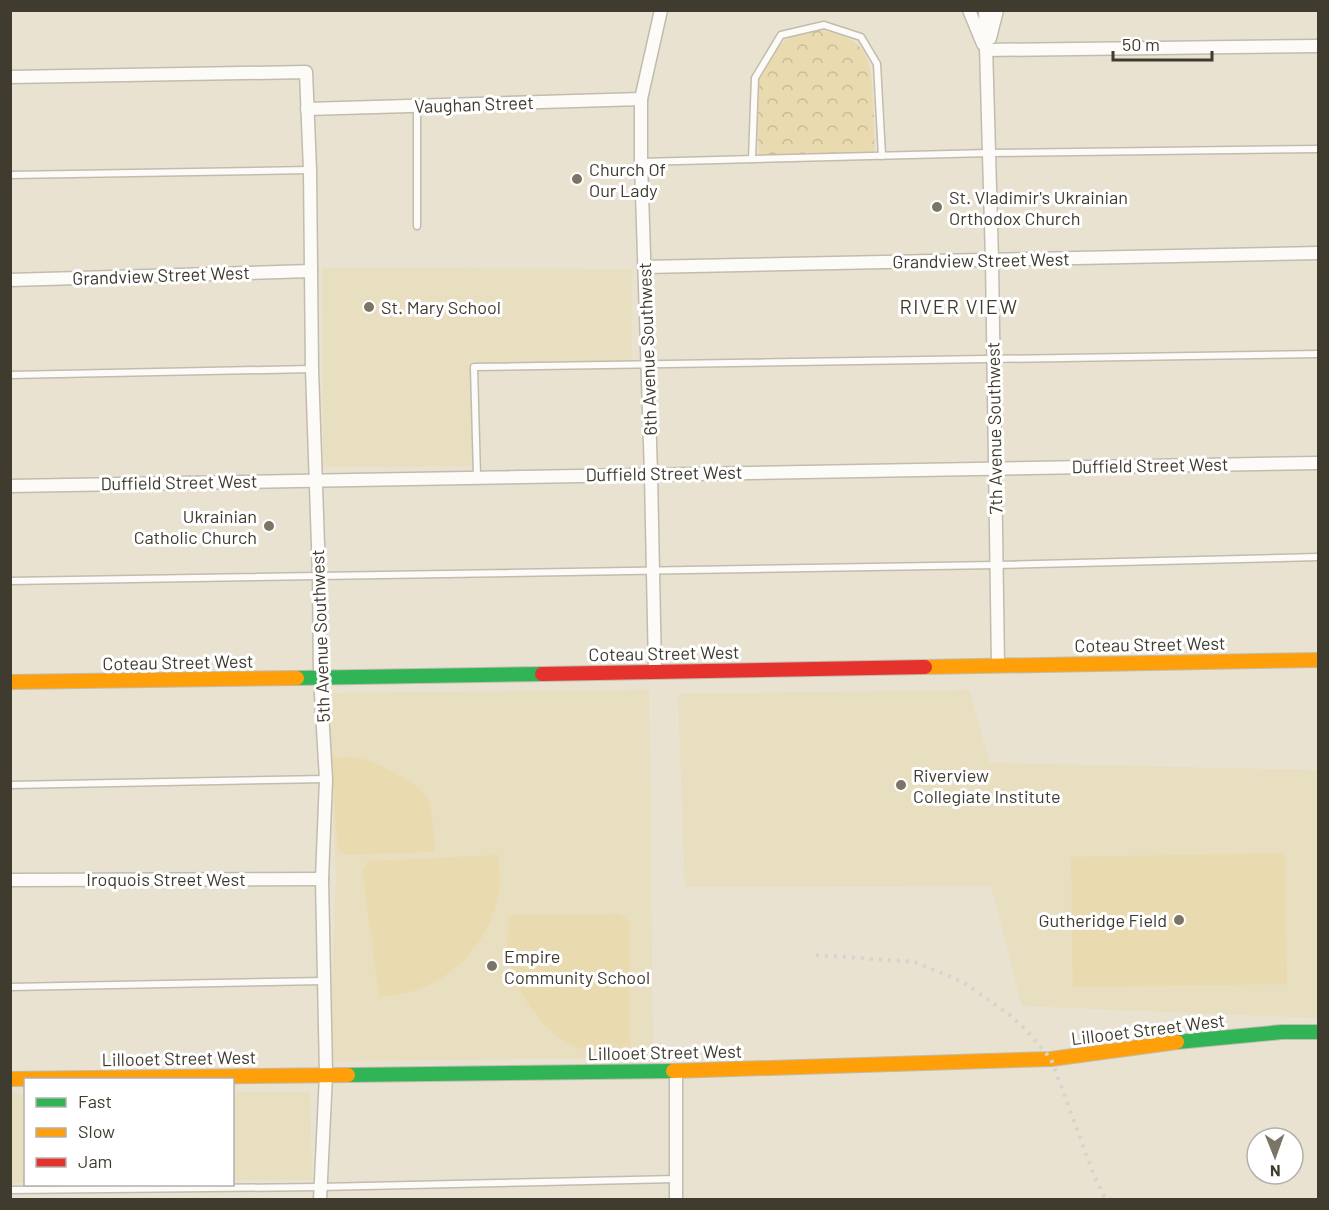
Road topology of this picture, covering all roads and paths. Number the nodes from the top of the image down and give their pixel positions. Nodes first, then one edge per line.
1 (661, 10) edge
2 (969, 10) edge
3 (985, 10) edge
4 (998, 10) edge
5 (1318, 46) edge
6 (986, 50) junction
7 (10, 77) edge
8 (641, 99) junction
9 (417, 105) junction
10 (308, 109) junction
11 (1318, 149) edge
12 (989, 153) junction
13 (882, 156) junction
14 (752, 159) junction
15 (641, 162) junction
16 (310, 170) junction
17 (10, 175) edge
18 (417, 226) dead end
19 (1318, 253) edge
20 (992, 260) junction
21 (644, 267) junction
22 (311, 271) junction
23 (10, 280) edge
24 (1318, 354) edge
25 (993, 360) junction
26 (647, 364) junction
27 (312, 369) junction
28 (10, 375) edge
29 (1318, 463) edge
30 (995, 468) junction
31 (651, 474) junction
32 (477, 476) junction
33 (314, 480) junction
34 (10, 486) edge
35 (1318, 557) edge
36 (996, 565) junction
37 (653, 569) junction
38 (319, 575) junction
39 (10, 581) edge
40 (1318, 660) edge
41 (998, 665) junction
42 (655, 671) junction
43 (320, 678) junction
44 (10, 682) edge
45 (326, 779) junction
46 (10, 785) edge
47 (322, 879) junction
48 (10, 880) edge
49 (324, 981) junction
50 (10, 987) edge
51 (1318, 1032) edge
52 (676, 1071) junction
53 (326, 1075) junction
54 (10, 1078) edge
55 (676, 1179) junction
56 (10, 1190) edge
57 (320, 1193) edge
58 (676, 1200) edge

1 - 8 street, 6th Avenue Southwest
2 - 6 street
3 - 6 street, 7th Avenue Southwest
4 - 6 street
5 - 6 street
6 - 12 street, 7th Avenue Southwest
7 - 10 street, 5th Avenue Southwest
8 - 9 street, Vaughan Street
8 - 15 street, 6th Avenue Southwest
9 - 10 street, Vaughan Street
9 - 18 lane
10 - 16 street, 5th Avenue Southwest
11 - 12 lane
12 - 13 lane
12 - 20 street, 7th Avenue Southwest
13 - 14 lane
13 - 14 lane
14 - 15 lane
15 - 21 street, 6th Avenue Southwest
16 - 17 lane
16 - 22 street, 5th Avenue Southwest
19 - 20 street, Grandview Street West
20 - 21 street, Grandview Street West
20 - 25 street, 7th Avenue Southwest
21 - 26 street, 6th Avenue Southwest
22 - 23 street, Grandview Street West
22 - 27 street, 5th Avenue Southwest
24 - 25 lane
25 - 26 lane
25 - 30 street, 7th Avenue Southwest
26 - 31 street, 6th Avenue Southwest
26 - 32 lane
27 - 28 lane
27 - 33 street, 5th Avenue Southwest
29 - 30 street, Duffield Street West
30 - 31 street, Duffield Street West
30 - 36 street, 7th Avenue Southwest
31 - 32 street, Duffield Street West
31 - 37 street, 6th Avenue Southwest
32 - 33 street, Duffield Street West
33 - 34 street, Duffield Street West
33 - 38 street, 5th Avenue Southwest
35 - 36 lane
36 - 37 lane
36 - 41 street, 7th Avenue Southwest
37 - 38 lane
37 - 42 street, 6th Avenue Southwest
38 - 39 lane
38 - 43 street, 5th Avenue Southwest
40 - 41 street, Coteau Street West
41 - 42 street, Coteau Street West
42 - 43 street, Coteau Street West
43 - 44 street, Coteau Street West
43 - 45 street, 5th Avenue Southwest
45 - 46 lane
45 - 47 street, 5th Avenue Southwest
47 - 48 street, Iroquois Street West
47 - 49 street, 5th Avenue Southwest
49 - 50 lane
49 - 53 street, 5th Avenue Southwest
51 - 52 street, Lillooet Street West
52 - 53 street, Lillooet Street West
52 - 55 street
53 - 54 street, Lillooet Street West
53 - 57 street, 5th Avenue Southwest
55 - 57 lane
55 - 58 street
56 - 57 lane

